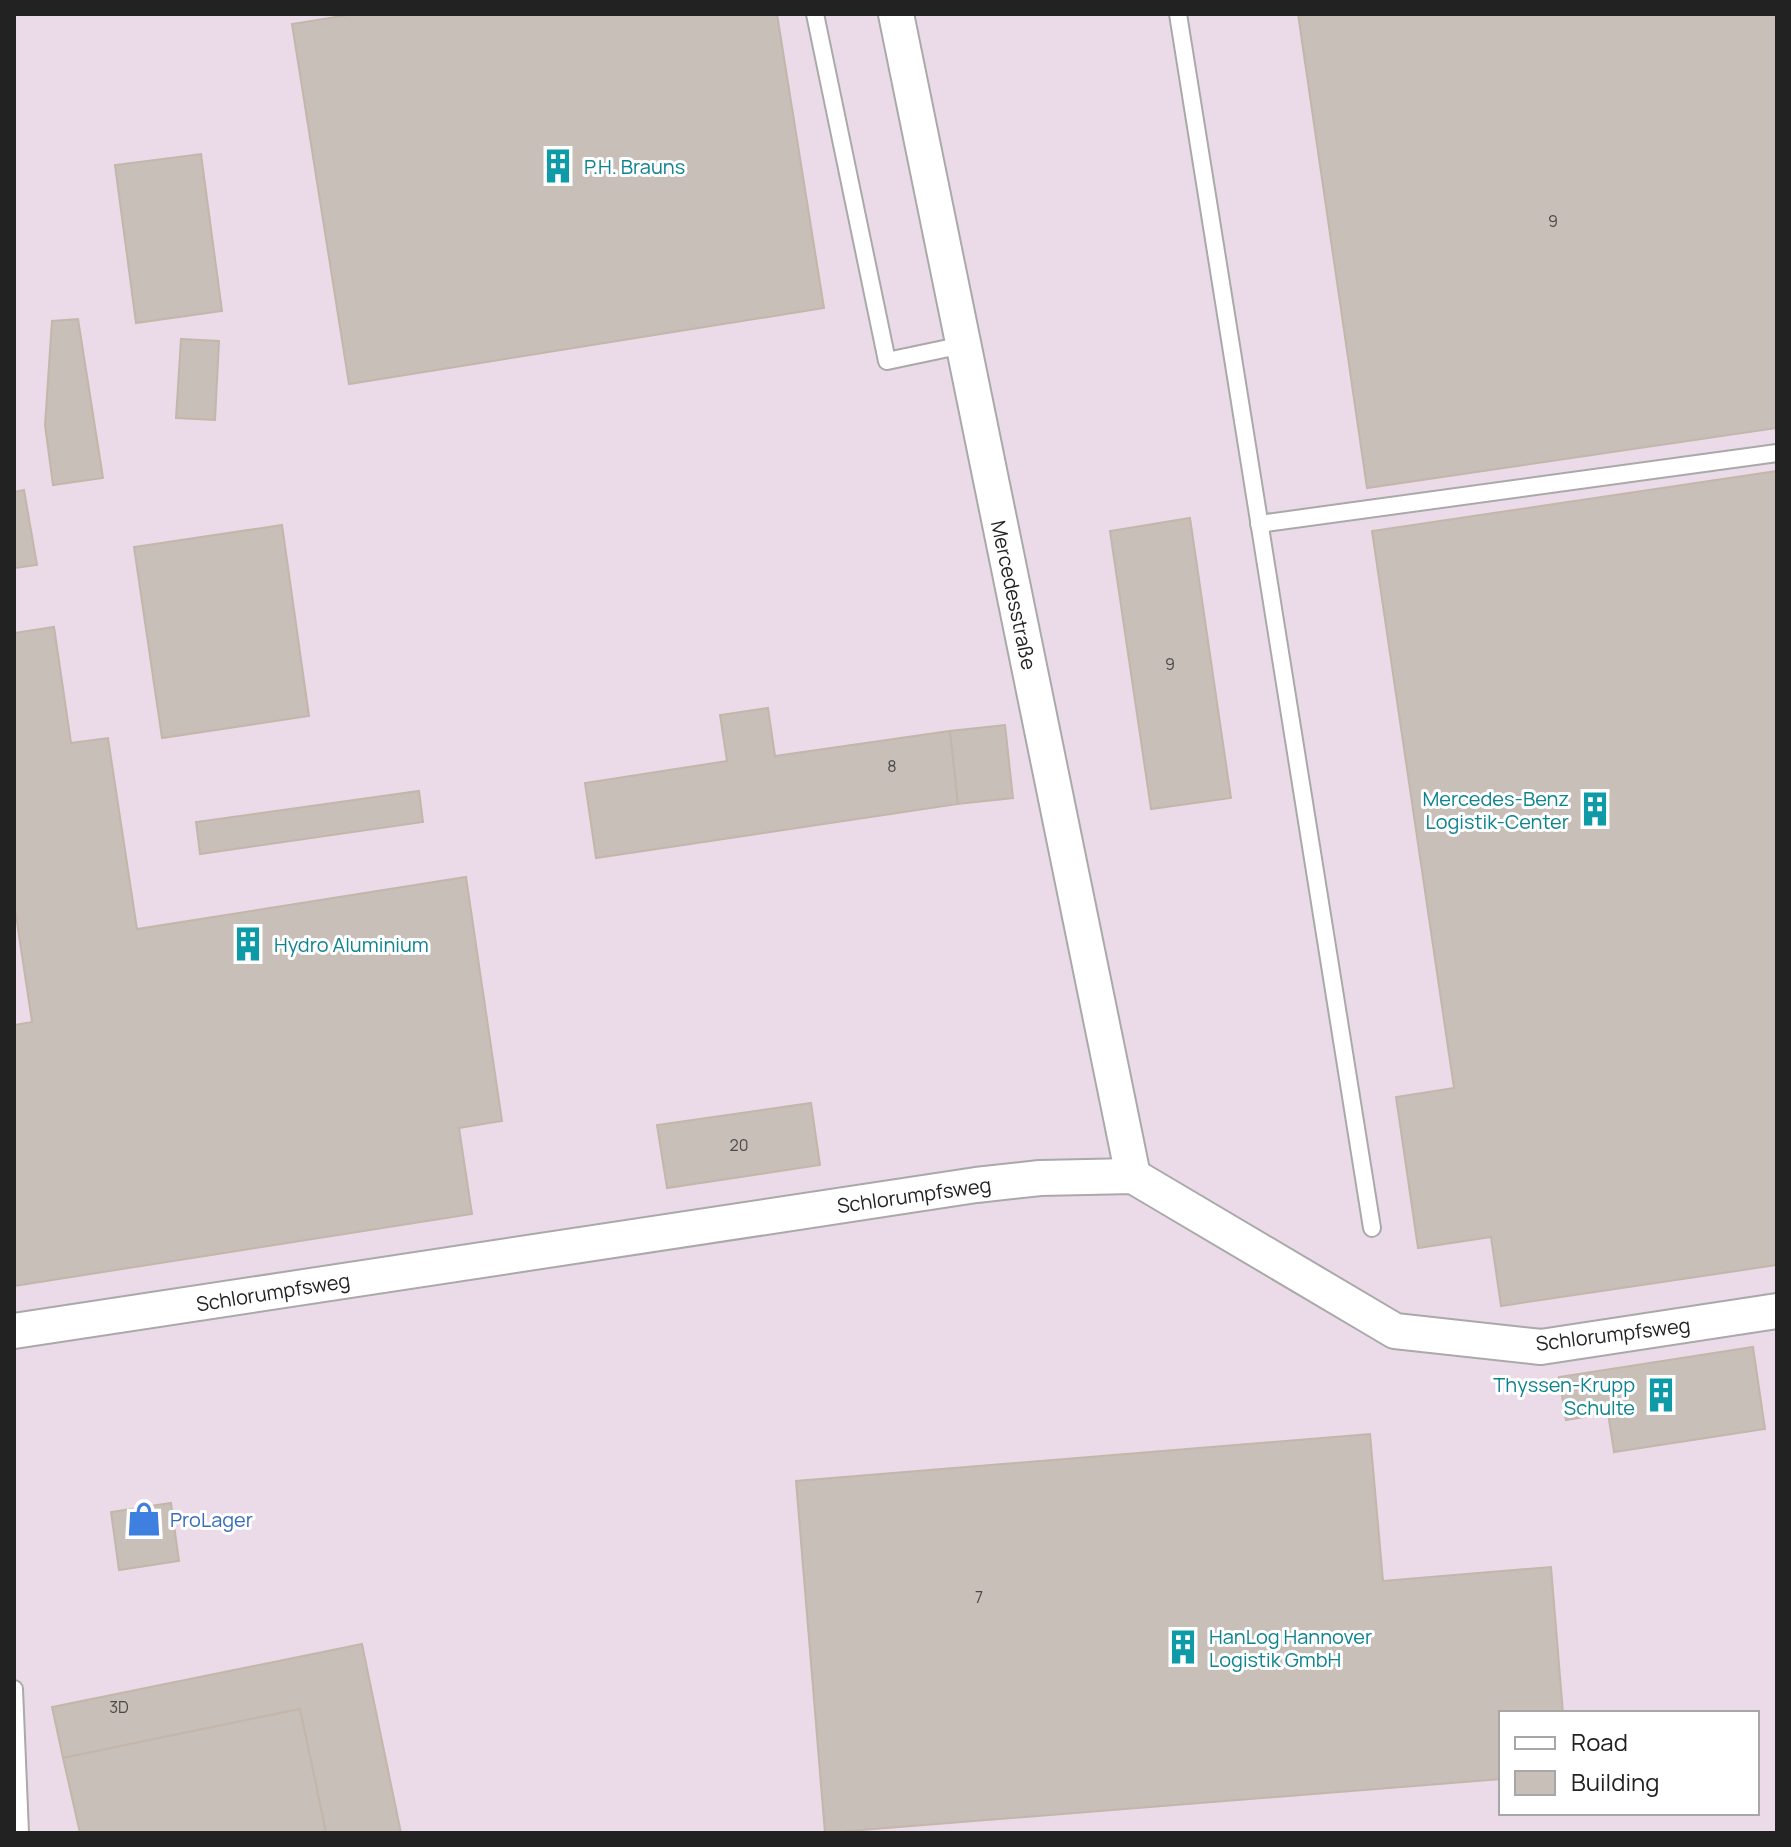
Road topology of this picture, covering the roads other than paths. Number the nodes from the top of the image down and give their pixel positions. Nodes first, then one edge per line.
1 (815, 14) edge
2 (896, 14) edge
3 (1178, 14) edge
4 (963, 345) junction
5 (1777, 453) edge
6 (1259, 524) junction
7 (1133, 1176) junction
8 (1372, 1228) dead end
9 (1777, 1311) edge
10 (14, 1331) edge
11 (14, 1689) edge
12 (20, 1833) edge

1 - 4 lane
2 - 4 street, Mercedesstraße
3 - 6 lane
4 - 7 street, Mercedesstraße
5 - 6 lane
6 - 8 lane
7 - 9 street, Schlorumpfsweg
7 - 10 street, Schlorumpfsweg
11 - 12 lane

